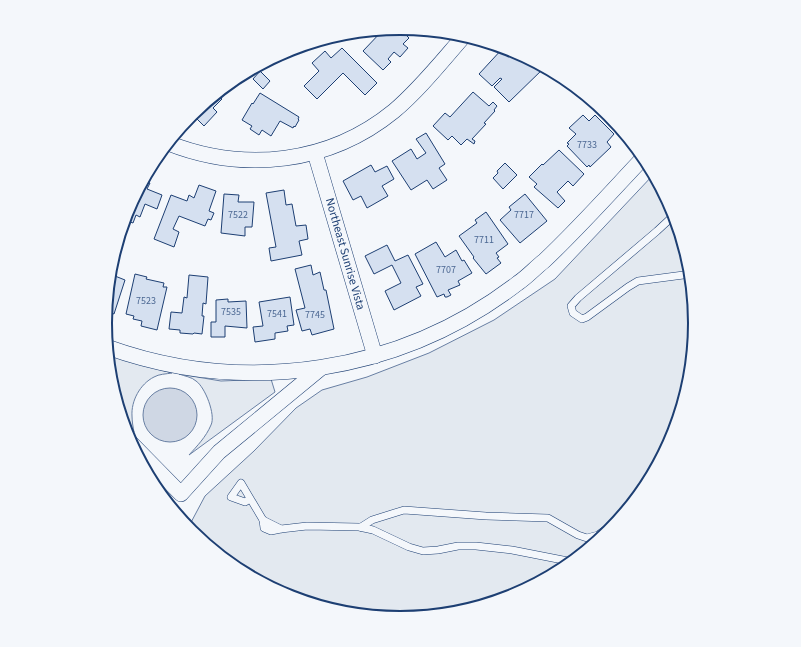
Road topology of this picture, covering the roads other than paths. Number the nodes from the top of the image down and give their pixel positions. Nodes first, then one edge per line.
1 (459, 41) edge
2 (174, 145) edge
3 (315, 152) junction
4 (639, 162) edge
5 (669, 219) edge
6 (685, 275) edge
7 (113, 349) edge
8 (375, 356) junction
9 (321, 368) junction
10 (146, 458) edge
11 (250, 499) dead end
12 (361, 527) junction
13 (596, 535) edge
14 (565, 560) edge

1 - 3 street
2 - 3 street
3 - 8 street, Northeast Sunrise Vista
4 - 8 street
5 - 6 lane
7 - 9 street
8 - 9 street
9 - 10 street
11 - 12 lane
12 - 13 lane
12 - 14 lane

